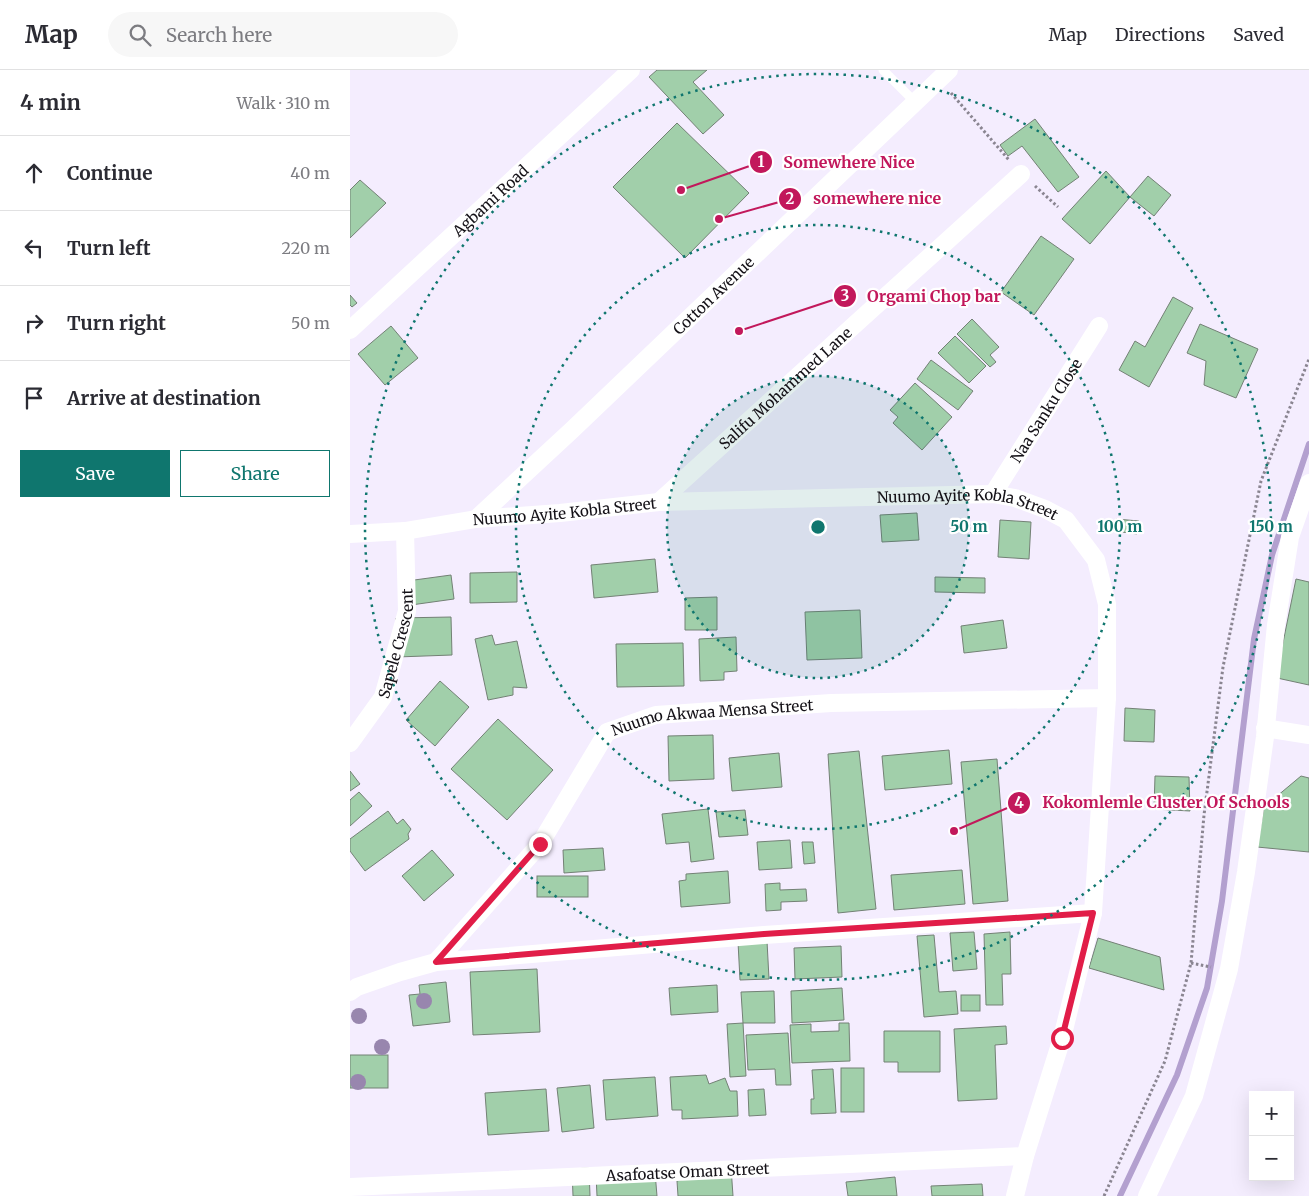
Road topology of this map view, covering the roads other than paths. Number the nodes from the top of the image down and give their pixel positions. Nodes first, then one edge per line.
1 (631, 70) edge
2 (883, 70) edge
3 (944, 75) edge
4 (916, 103) junction
5 (1021, 174) road end
6 (1099, 326) dead end
7 (350, 330) edge
8 (1309, 482) edge
9 (993, 494) junction
10 (659, 502) junction
11 (476, 519) junction
12 (405, 531) junction
13 (350, 534) edge
14 (1107, 698) junction
15 (1265, 728) junction
16 (1309, 734) edge
17 (350, 742) edge
18 (1093, 913) junction
19 (436, 962) junction
20 (350, 992) edge
21 (1025, 1156) junction
22 (350, 1187) edge
23 (1014, 1196) edge
24 (1146, 1196) edge

1 - 7 street, Agbami Road
2 - 4 lane
3 - 4 street, Cotton Avenue
4 - 11 street, Cotton Avenue
5 - 10 street, Salifu Mohammed Lane
6 - 9 street, Naa Sanku Close
8 - 15 street
9 - 10 street, Nuumo Ayite Kobla Street
9 - 14 street, Nuumo Ayite Kobla Street
10 - 11 street, Nuumo Ayite Kobla Street
11 - 12 street, Nuumo Ayite Kobla Street
12 - 13 street, Nuumo Ayite Kobla Street
12 - 17 street, Sapele Crescent
14 - 18 street, Nuumo Ayite Kobla Street
14 - 19 street, Nuumo Akwaa Mensa Street
15 - 16 street
15 - 24 street
18 - 19 street
18 - 21 street, Nuumo Ayite Kobla Street
19 - 20 street
21 - 22 street, Asafoatse Oman Street
21 - 23 street, Nuumo Ayite Kobla Street

